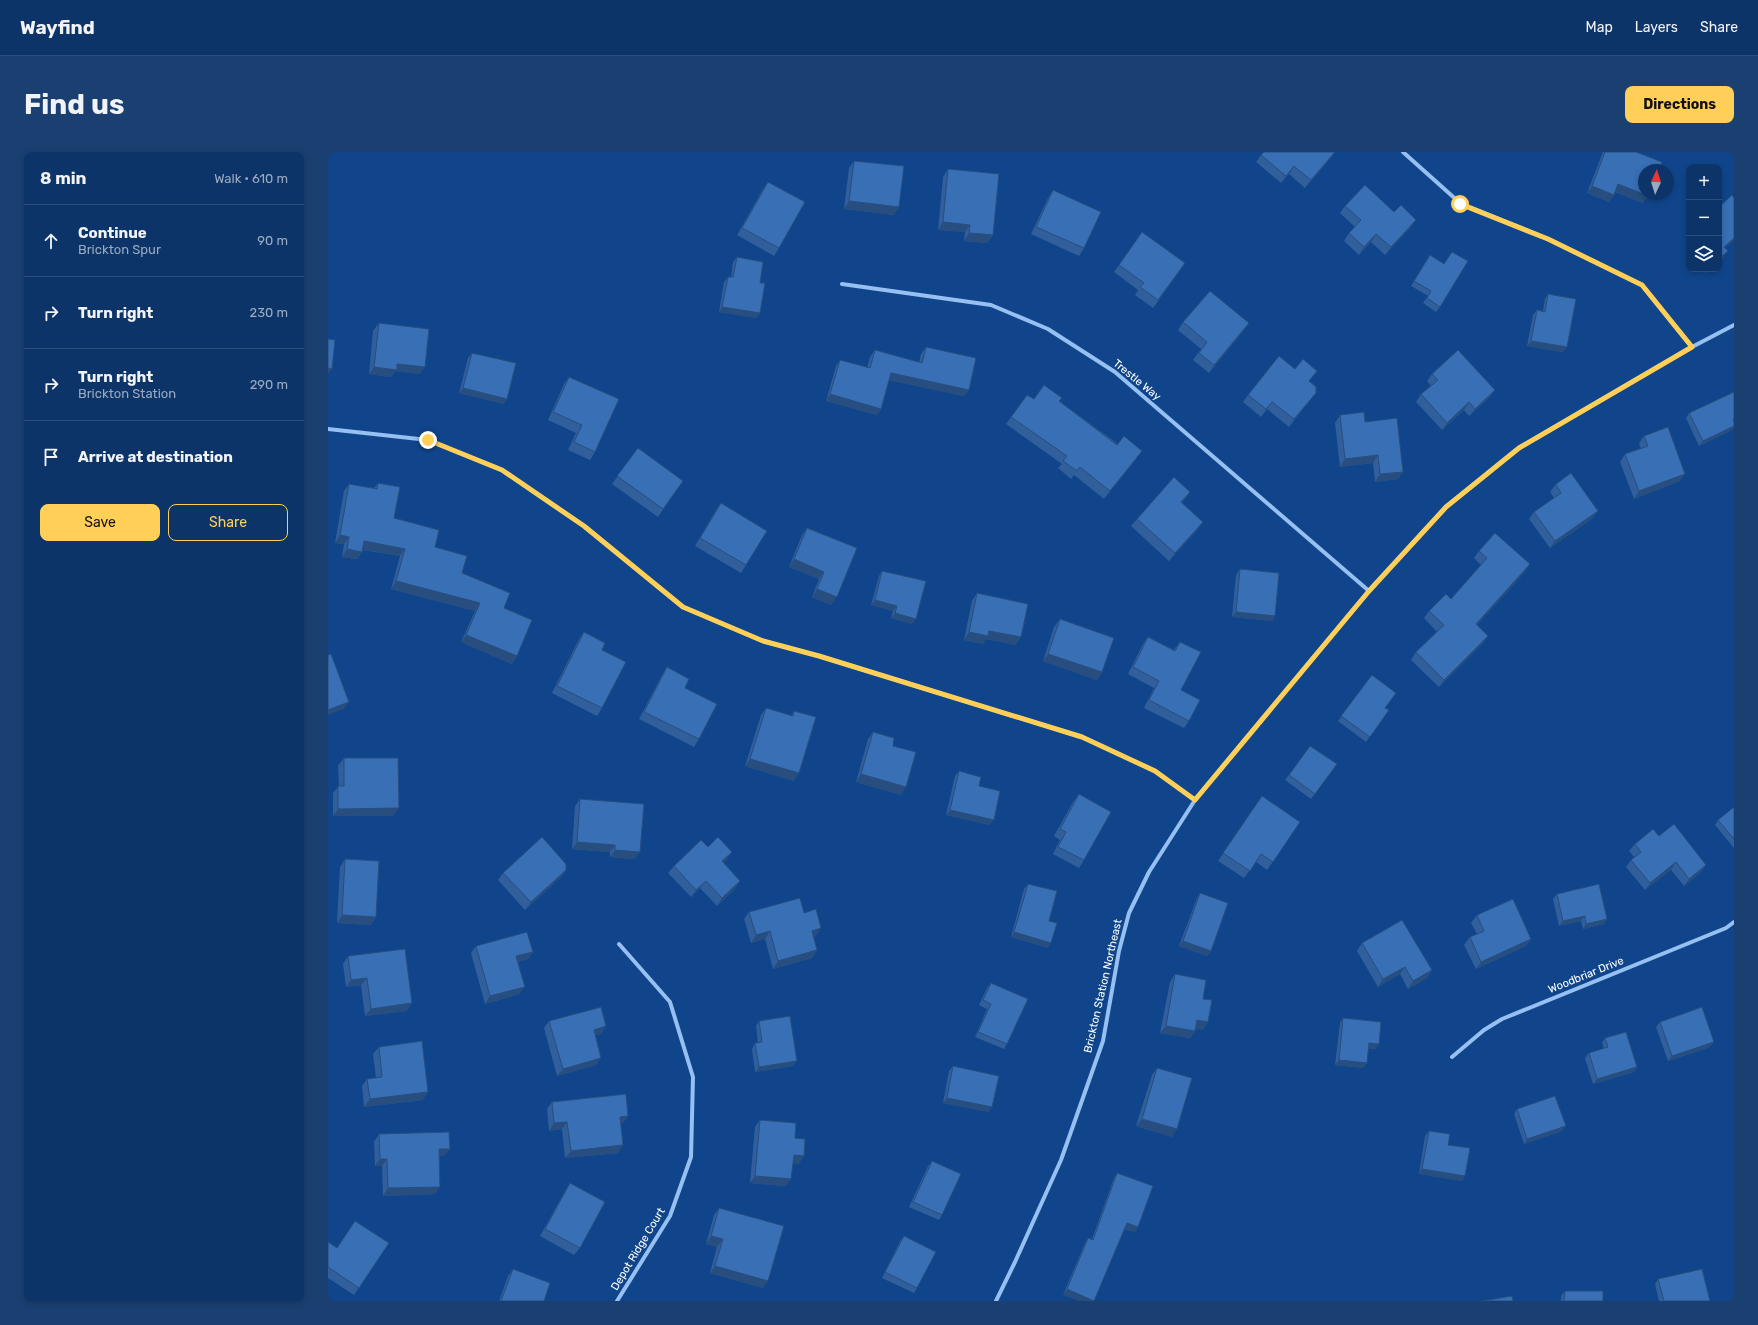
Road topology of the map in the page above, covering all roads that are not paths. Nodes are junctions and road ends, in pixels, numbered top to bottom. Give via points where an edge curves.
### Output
1 (1403, 152) edge
2 (842, 284) dead end
3 (1734, 325) edge
4 (1692, 347) junction
5 (328, 429) edge
6 (1369, 591) junction
7 (1195, 800) junction
8 (1734, 922) edge
9 (619, 944) dead end
10 (1452, 1057) dead end
11 (617, 1301) edge
12 (996, 1301) edge

1 - 4 street via 1460,204 1548,239 1642,285
2 - 6 street, Trestle Way via 991,305 1048,329 1115,372
3 - 4 street, Brickton Station Northeast
4 - 6 street, Brickton Station Northeast via 1519,448 1446,507
5 - 7 street via 428,440 502,470 584,526 683,607 763,641 1082,737 1155,771
6 - 7 street, Brickton Station Northeast
7 - 12 street, Brickton Station Northeast via 1149,872 1129,913 1119,951 1103,1041 1061,1160
8 - 10 street, Woodbriar Drive via 1726,928 1502,1019 1484,1030
9 - 11 street, Depot Ridge Court via 670,1002 693,1077 690,1157 670,1216

